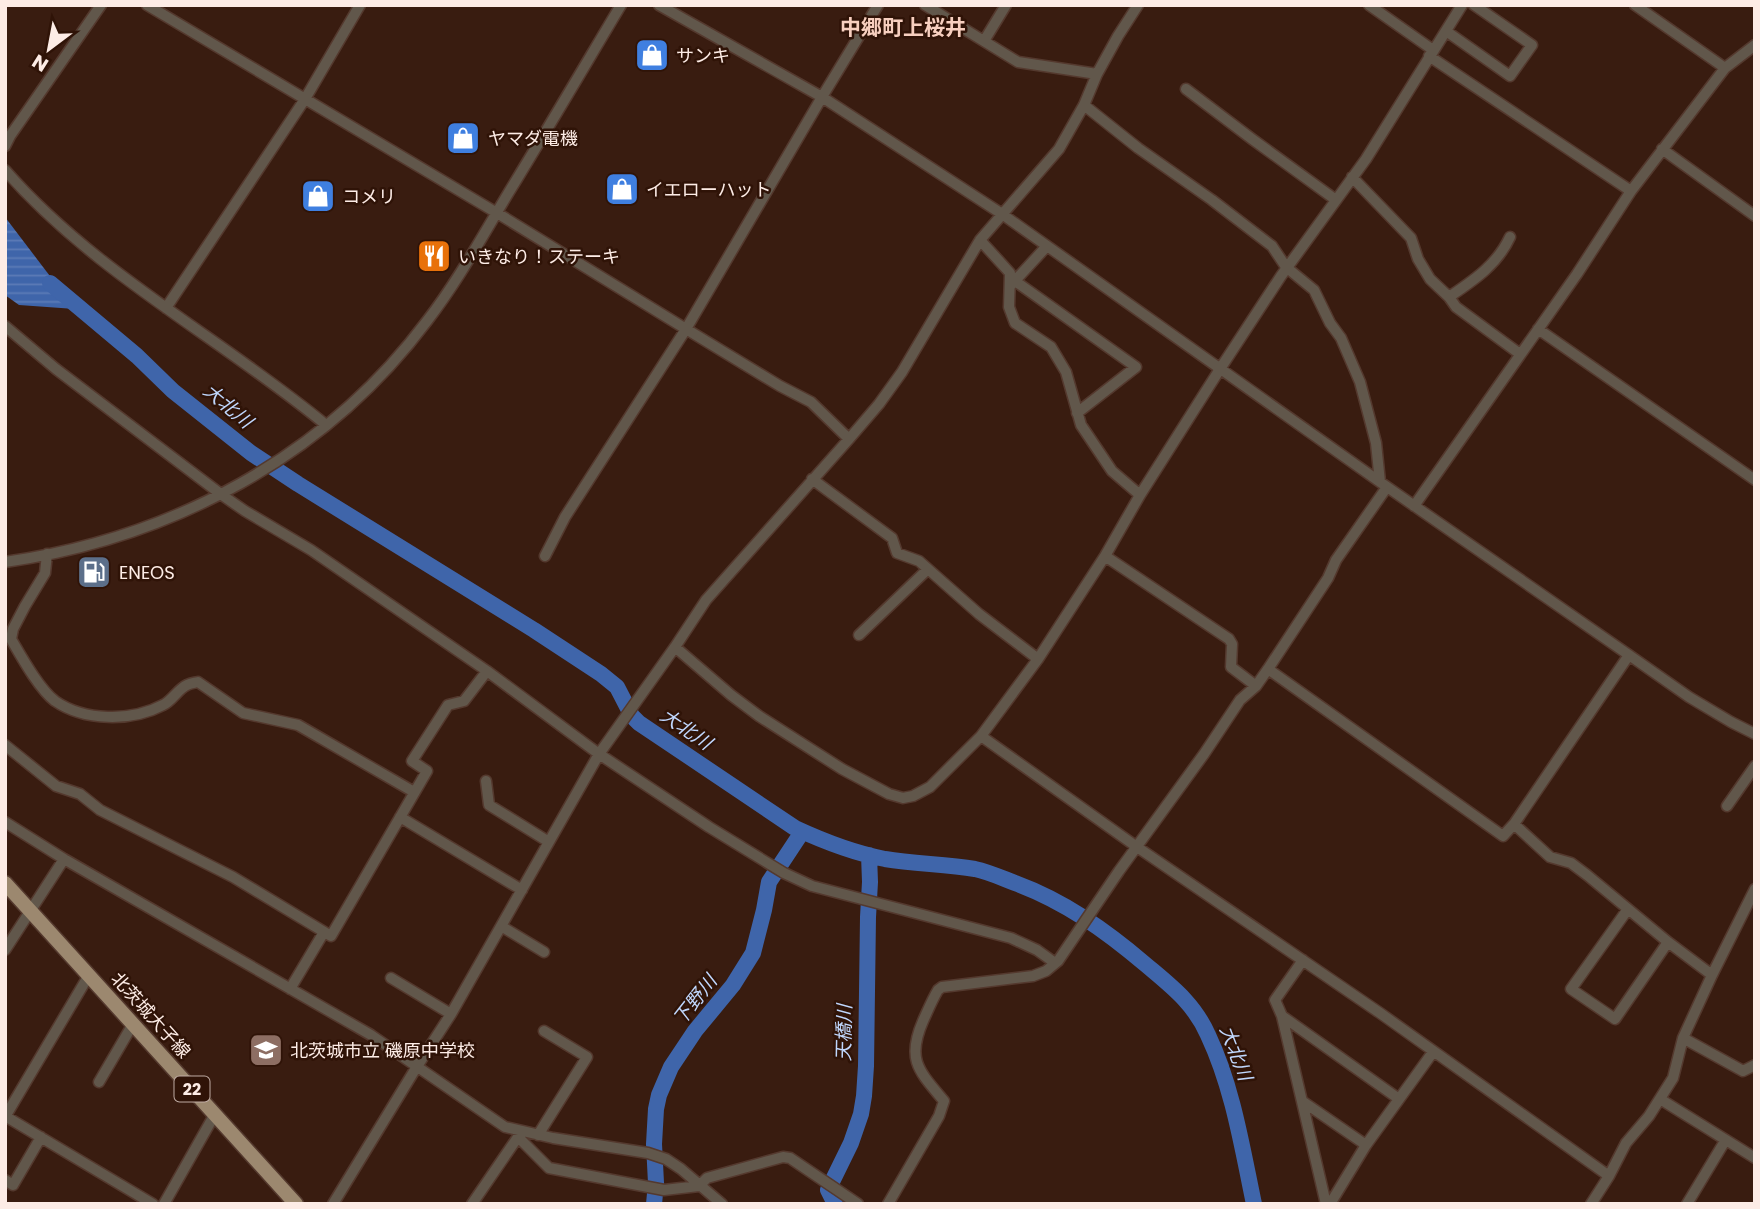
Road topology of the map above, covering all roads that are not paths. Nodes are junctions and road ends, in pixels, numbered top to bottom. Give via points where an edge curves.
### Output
1 (101, 5) edge
2 (148, 5) edge
3 (360, 5) edge
4 (621, 5) edge
5 (659, 5) edge
6 (878, 5) edge
7 (925, 5) edge
8 (1006, 5) edge
9 (1138, 5) edge
10 (1369, 5) edge
11 (1462, 5) edge
12 (1474, 5) edge
13 (1635, 5) edge
14 (1446, 31) junction
15 (984, 41) junction
16 (1755, 46) edge
17 (1431, 53) junction
18 (1725, 68) junction
19 (1097, 74) junction
20 (1186, 89) dead end
21 (822, 97) junction
22 (305, 99) junction
23 (1084, 105) junction
24 (5, 146) edge
25 (1662, 149) junction
26 (5, 170) edge
27 (1352, 177) junction
28 (1631, 191) junction
29 (1336, 200) junction
30 (497, 213) junction
31 (1002, 214) junction
32 (1755, 216) edge
33 (1510, 237) dead end
34 (980, 240) junction
35 (1047, 246) junction
36 (1287, 268) junction
37 (1012, 284) junction
38 (1449, 297) junction
39 (166, 309) junction
40 (5, 326) edge
41 (686, 329) junction
42 (1538, 330) junction
43 (1520, 354) junction
44 (1220, 369) junction
45 (1077, 412) junction
46 (324, 427) junction
47 (849, 439) junction
48 (813, 479) junction
49 (1755, 480) edge
50 (1384, 485) junction
51 (224, 494) junction
52 (1140, 495) junction
53 (1414, 506) junction
54 (47, 554) junction
55 (545, 556) dead end
56 (1105, 556) junction
57 (5, 562) edge
58 (928, 569) junction
59 (859, 635) dead end
60 (8, 638) edge
61 (672, 651) junction
62 (1629, 655) junction
63 (1038, 659) junction
64 (1268, 669) junction
65 (486, 671) junction
66 (1256, 686) junction
67 (1755, 734) edge
68 (981, 736) junction
69 (5, 745) edge
70 (601, 752) junction
71 (1755, 766) edge
72 (486, 781) dead end
73 (414, 792) junction
74 (1727, 806) dead end
75 (400, 817) junction
76 (5, 822) edge
77 (1514, 824) junction
78 (549, 842) junction
79 (1137, 847) junction
80 (64, 859) junction
81 (5, 883) edge
82 (1755, 889) edge
83 (522, 890) junction
84 (1628, 909) junction
85 (31, 912) junction
86 (501, 926) junction
87 (324, 932) junction
88 (1668, 942) junction
89 (5, 950) edge
90 (544, 952) dead end
91 (1303, 960) junction
92 (1057, 962) junction
93 (89, 975) junction
94 (1712, 975) junction
95 (391, 978) dead end
96 (290, 989) junction
97 (451, 1014) junction
98 (1282, 1016) junction
99 (133, 1024) junction
100 (544, 1031) dead end
101 (1683, 1038) junction
102 (1433, 1052) junction
103 (1755, 1065) edge
104 (416, 1068) junction
105 (99, 1082) dead end
106 (1399, 1099) junction
107 (1660, 1099) junction
108 (1302, 1101) junction
109 (215, 1114) junction
110 (5, 1116) edge
111 (519, 1134) junction
112 (538, 1135) junction
113 (41, 1137) junction
114 (1725, 1140) junction
115 (1366, 1145) junction
116 (1755, 1158) edge
117 (1609, 1176) junction
118 (5, 1180) edge
119 (699, 1186) junction
120 (153, 1204) edge
121 (164, 1204) edge
122 (296, 1204) edge
123 (333, 1204) edge
124 (472, 1204) edge
125 (722, 1204) edge
126 (858, 1204) edge
127 (888, 1204) edge
128 (1328, 1204) edge
129 (1591, 1204) edge
130 (1688, 1204) edge

1 - 24 street
2 - 22 street
3 - 22 street
4 - 30 street
5 - 21 street
6 - 21 street
7 - 15 street
8 - 15 street
9 - 19 street
10 - 17 street
11 - 14 street
12 - 14 street via 1532,45 1510,76
13 - 18 street
14 - 17 street
15 - 19 street via 1017,62
16 - 18 street
17 - 27 street
17 - 28 street
18 - 25 street
19 - 23 street
20 - 29 street
21 - 31 street
21 - 41 street
22 - 30 street
22 - 39 street
23 - 31 street via 1059,149
23 - 36 street via 1272,246
25 - 28 street
25 - 32 street
26 - 39 street via 62,227
27 - 29 street
27 - 38 street via 1411,238 1430,279
28 - 42 street
29 - 36 street
30 - 41 street
30 - 46 street via 427,322 385,370
31 - 34 street
31 - 35 street
33 - 38 street via 1485,272
34 - 37 street via 1010,273
34 - 47 street via 902,372
35 - 37 street
35 - 44 street
36 - 44 street
36 - 50 street via 1314,290 1360,382
37 - 45 street via 1009,307 1015,323 1051,347 1066,372
37 - 45 street via 1136,367
38 - 43 street
39 - 46 street via 298,402
40 - 51 street
41 - 47 street via 811,402
41 - 55 street via 565,517
42 - 43 street
42 - 49 street
43 - 53 street
44 - 50 street
44 - 52 street
45 - 52 street via 1112,471
46 - 51 street
47 - 48 street
48 - 58 street via 892,538 897,553
48 - 61 street via 706,600
50 - 53 street
50 - 64 street
51 - 54 street via 123,536
51 - 65 street
52 - 56 street
53 - 62 street
54 - 57 street
54 - 60 street via 45,573
56 - 63 street
56 - 66 street via 1229,639 1233,644 1231,667
58 - 59 street
58 - 63 street
60 - 73 street via 53,699 76,712 138,715 164,705 187,685 198,682 243,713 298,724
61 - 68 street via 759,716 842,769 903,799 930,787
61 - 70 street
62 - 67 street via 1689,697
62 - 77 street
63 - 68 street
64 - 66 street
64 - 77 street via 1503,836
65 - 70 street
65 - 73 street via 464,701 448,705 412,761 427,771
66 - 79 street via 1240,700
68 - 79 street
69 - 87 street via 57,786 233,877
70 - 78 street
70 - 92 street via 709,827 812,886 1011,938
71 - 74 street
72 - 78 street via 489,805
73 - 75 street
75 - 83 street
75 - 87 street via 331,936
76 - 80 street
77 - 84 street via 1550,858 1571,863
78 - 83 street
79 - 91 street
79 - 92 street
80 - 85 street
80 - 96 street
81 - 85 main road, 北茨城大子線 / 22
82 - 94 street
83 - 86 street
84 - 88 street
84 - 88 street via 1572,989 1615,1019
85 - 89 street
85 - 93 main road, 北茨城大子線 / 22
86 - 90 street
86 - 97 street
87 - 96 street
88 - 94 street
91 - 98 street via 1275,1000
91 - 102 street
92 - 127 street via 1032,976 938,990 916,1037 914,1053 925,1078 944,1101
93 - 99 main road, 北茨城大子線 / 22
93 - 110 street
94 - 101 street
95 - 97 street
96 - 104 street via 371,1035
97 - 104 street
98 - 106 street
98 - 108 street
99 - 105 street
99 - 109 main road, 北茨城大子線 / 22
100 - 112 street via 587,1057
101 - 103 street via 1742,1071
101 - 107 street via 1673,1078
102 - 106 street
102 - 117 street
104 - 111 street
104 - 123 street
106 - 115 street
107 - 114 street
107 - 117 street via 1626,1143
108 - 115 street
108 - 128 street
109 - 121 street
109 - 122 main road, 北茨城大子線 / 22
110 - 113 street
111 - 112 street
111 - 119 street via 549,1168 664,1189
111 - 124 street
112 - 119 street via 666,1159
113 - 118 street via 13,1185
113 - 120 street
114 - 116 street
114 - 130 street
115 - 128 street
117 - 129 street
119 - 125 street
119 - 126 street via 707,1178 783,1157

